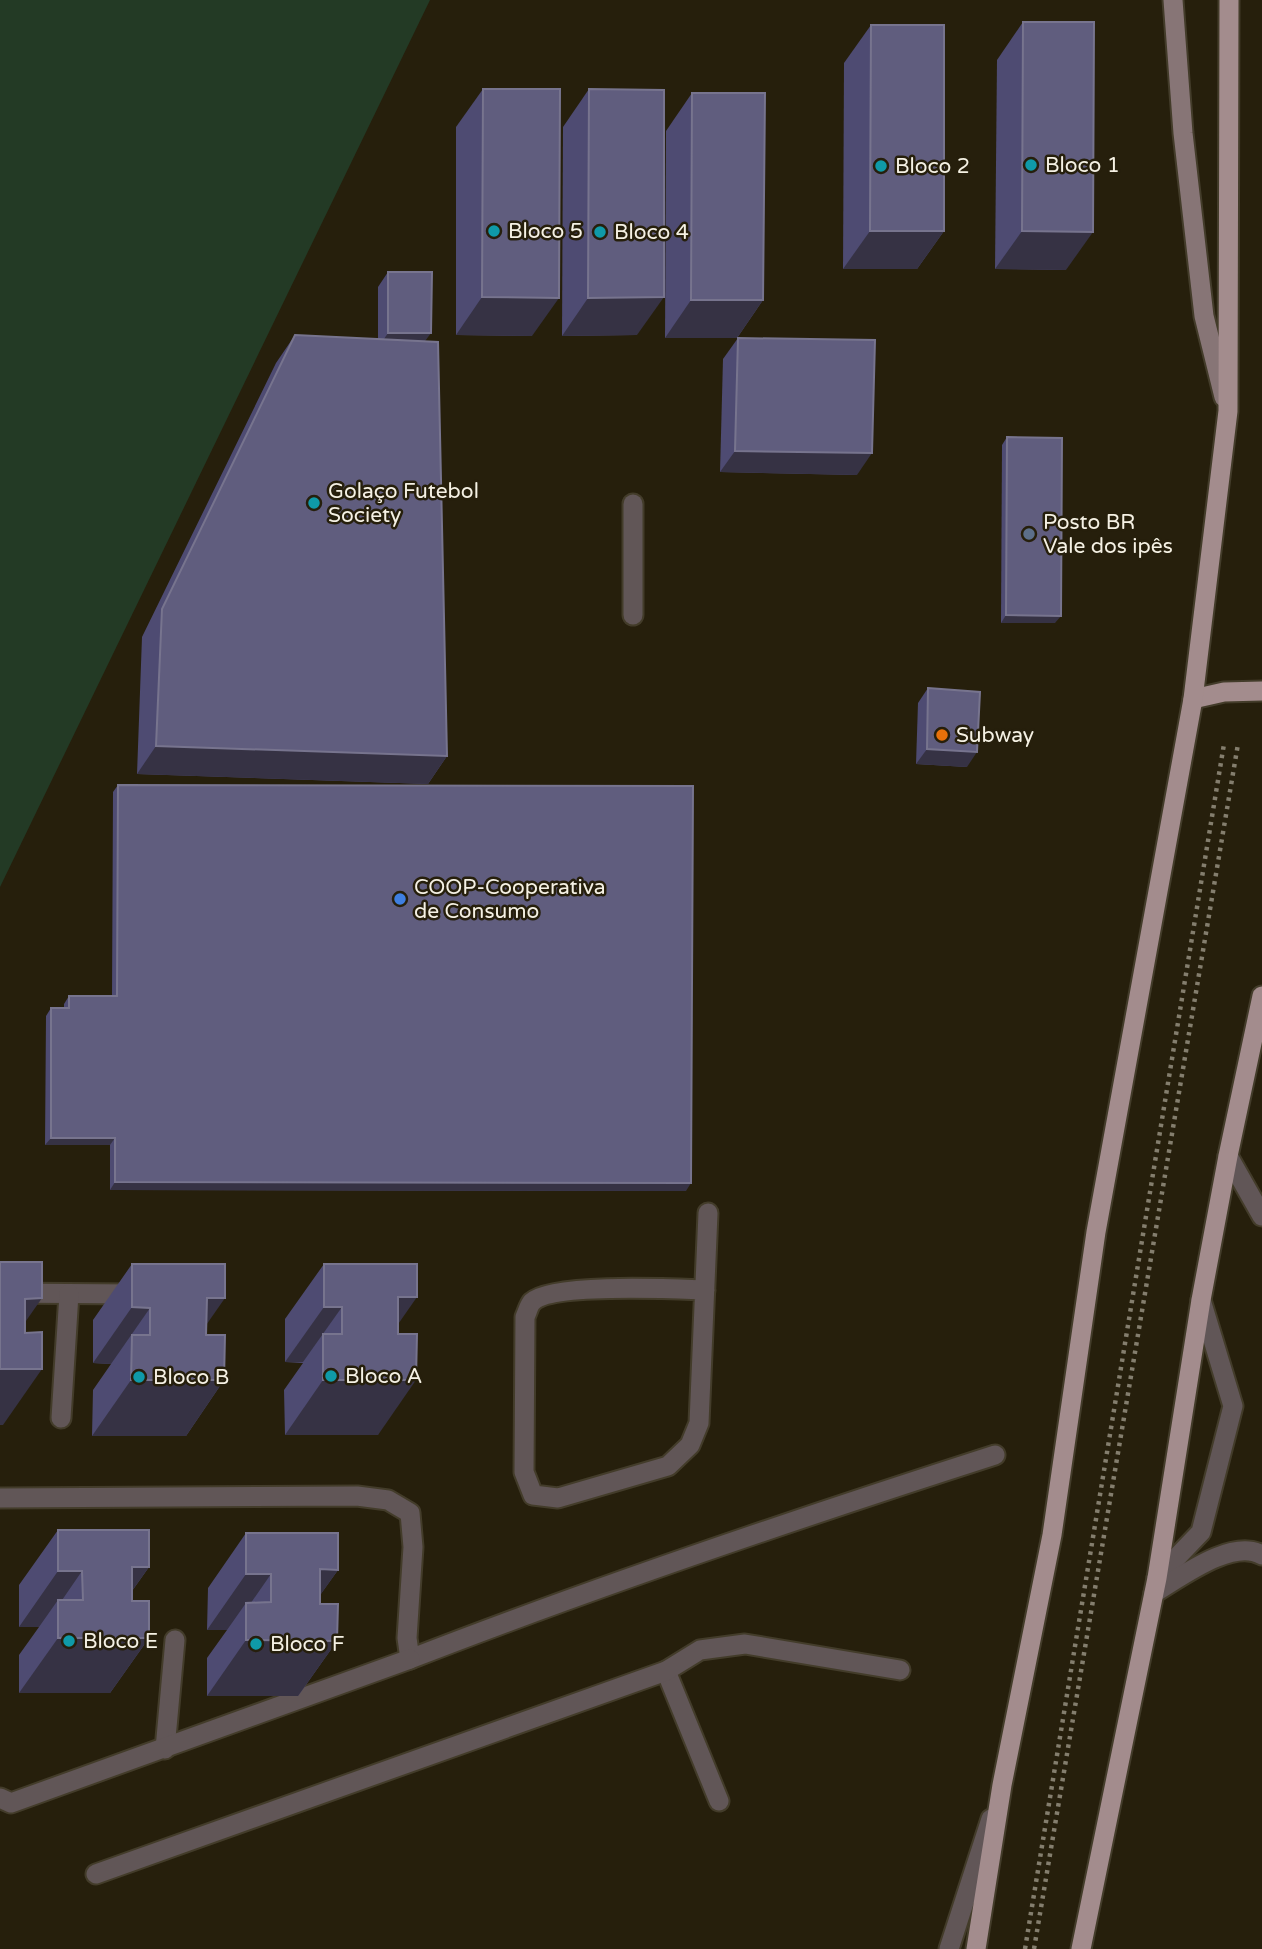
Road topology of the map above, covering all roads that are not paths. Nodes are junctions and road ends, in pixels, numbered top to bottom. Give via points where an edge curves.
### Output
1 (1173, 0) edge
2 (1229, 0) edge
3 (1228, 411) junction
4 (633, 504) dead end
5 (632, 615) dead end
6 (1262, 691) edge
7 (1193, 699) junction
8 (1262, 996) edge
9 (1228, 1156) junction
10 (708, 1213) dead end
11 (1262, 1216) edge
12 (705, 1290) junction
13 (0, 1293) edge
14 (69, 1294) junction
15 (158, 1294) edge
16 (1201, 1300) junction
17 (61, 1418) dead end
18 (995, 1455) dead end
19 (0, 1498) edge
20 (1262, 1555) edge
21 (1156, 1586) junction
22 (174, 1640) dead end
23 (410, 1659) junction
24 (900, 1670) dead end
25 (666, 1671) junction
26 (165, 1749) junction
27 (1002, 1785) junction
28 (0, 1798) edge
29 (719, 1801) dead end
30 (96, 1874) dead end
31 (949, 1949) edge
32 (976, 1949) edge
33 (1081, 1949) edge

1 - 3 main road via 1204,316
2 - 3 main road
3 - 7 main road
4 - 5 street
6 - 7 main road
7 - 27 main road via 1096,1232 1052,1535
8 - 9 main road
9 - 11 street
9 - 16 main road
10 - 12 street
12 - 12 street via 699,1423 690,1445 668,1466 558,1498 533,1495 524,1472 525,1317 532,1302 543,1296 612,1288
13 - 14 street
14 - 15 street
14 - 17 street
16 - 21 main road
16 - 21 street via 1233,1406 1201,1532
18 - 23 street via 590,1591
19 - 23 street via 357,1496 388,1500 410,1513
20 - 21 street via 1254,1550 1227,1552
21 - 33 main road
22 - 26 street
23 - 26 street
24 - 25 street via 745,1644 700,1650
25 - 29 street
25 - 30 street
26 - 28 street via 11,1803
27 - 31 street
27 - 32 main road

